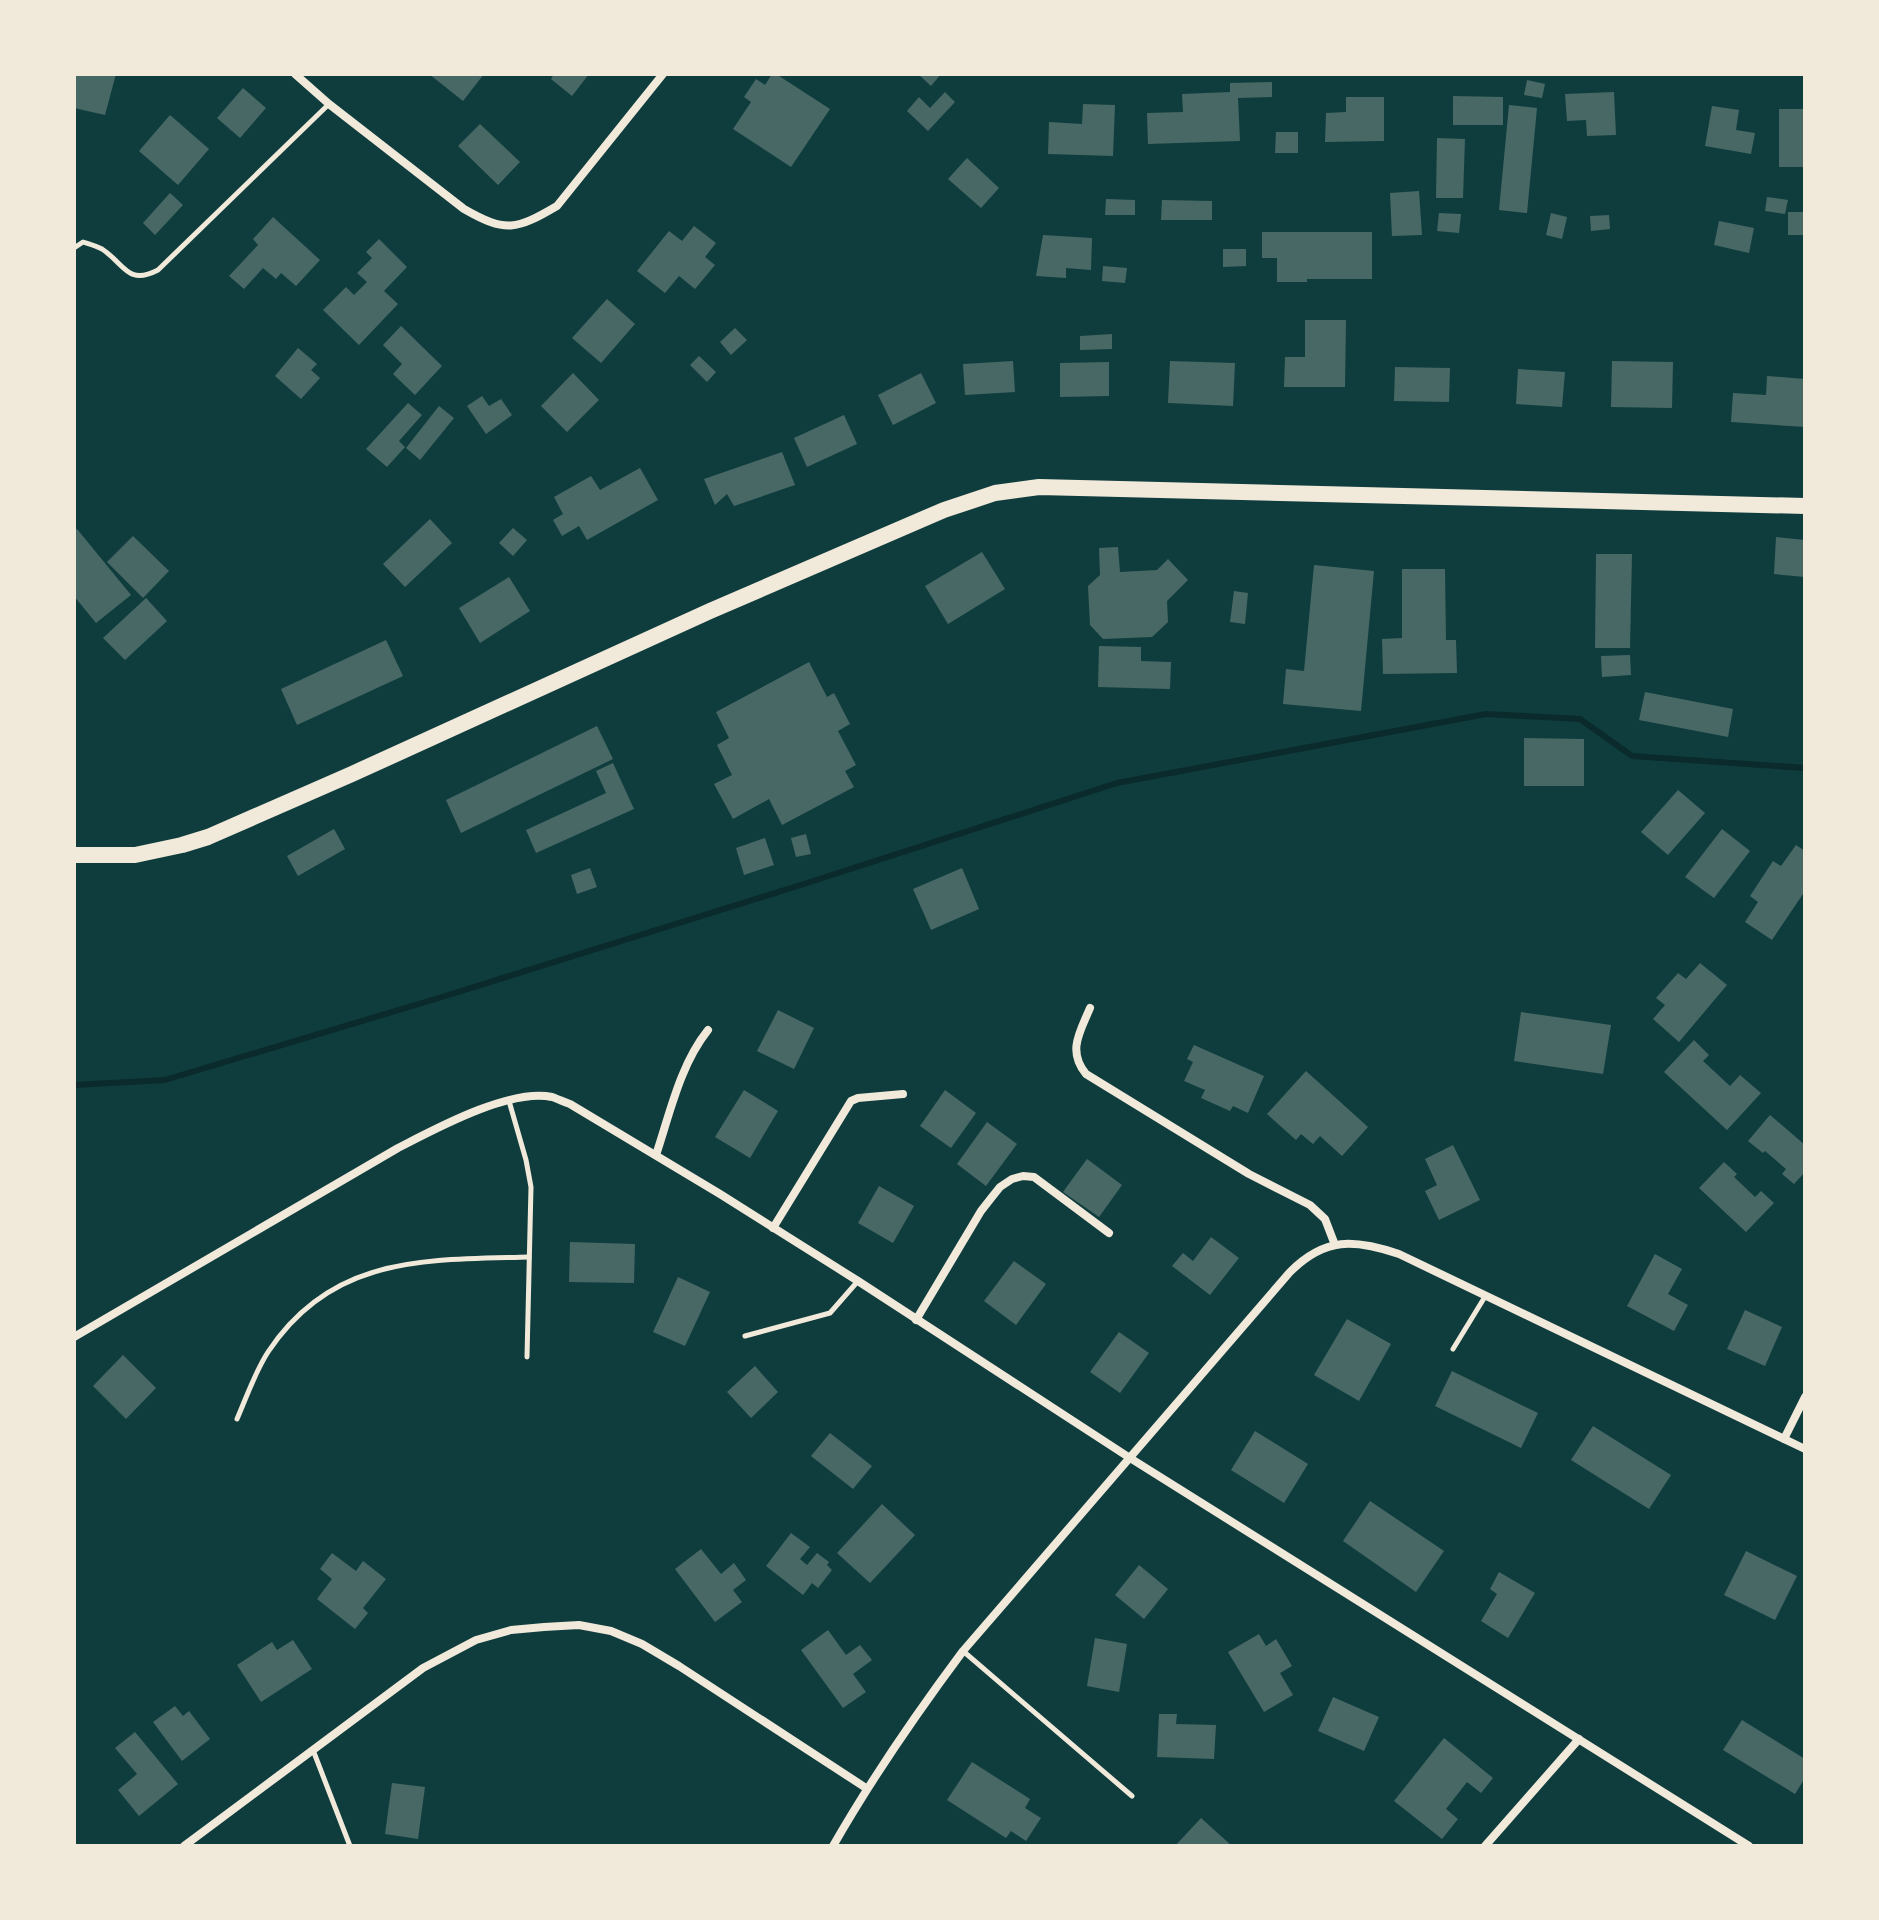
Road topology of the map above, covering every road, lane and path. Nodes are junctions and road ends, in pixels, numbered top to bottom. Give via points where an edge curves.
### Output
1 (295, 74) edge
2 (663, 74) edge
3 (329, 104) junction
4 (74, 248) edge
5 (1805, 506) edge
6 (74, 855) edge
7 (1090, 1008) dead end
8 (708, 1030) dead end
9 (903, 1094) dead end
10 (509, 1101) junction
11 (656, 1155) junction
12 (773, 1228) junction
13 (1109, 1233) dead end
14 (1335, 1245) junction
15 (529, 1257) junction
16 (858, 1281) junction
17 (1486, 1295) junction
18 (916, 1320) junction
19 (745, 1336) dead end
20 (74, 1337) edge
21 (1453, 1349) dead end
22 (527, 1357) dead end
23 (1805, 1397) edge
24 (237, 1419) dead end
25 (1784, 1439) junction
26 (1805, 1449) edge
27 (1130, 1458) junction
28 (963, 1651) junction
29 (1579, 1739) junction
30 (313, 1749) junction
31 (866, 1788) junction
32 (1132, 1796) dead end
33 (184, 1846) edge
34 (350, 1846) edge
35 (833, 1846) edge
36 (1485, 1846) edge
37 (1749, 1846) edge

1 - 3 street
2 - 3 street via 557,206 510,227 464,209
3 - 4 lane via 158,270 145,277 130,274 101,249 83,242
5 - 6 main road via 1039,487 995,493 710,611 208,837 135,855
7 - 14 street via 1075,1046 1086,1074 1249,1174 1310,1205 1325,1219
8 - 11 street via 686,1067
9 - 12 street via 851,1101
10 - 11 street via 534,1096 560,1100
10 - 15 lane via 531,1187
10 - 20 street via 446,1123 398,1148
11 - 12 street
12 - 16 street
13 - 18 street via 1034,1177 1012,1179 981,1211
14 - 17 street via 1380,1247
14 - 27 street via 1319,1249 1290,1272
15 - 22 lane
15 - 24 lane via 406,1264 336,1288 284,1331 258,1369
16 - 18 street
16 - 19 lane via 830,1313
17 - 21 lane
17 - 25 street
18 - 27 street
23 - 25 street
25 - 26 street
27 - 28 street
27 - 29 street
28 - 31 street
28 - 32 lane
29 - 36 street
29 - 37 street
30 - 31 street via 423,1668 476,1640 511,1630 579,1625 642,1644
30 - 33 street
30 - 34 lane
31 - 35 street

